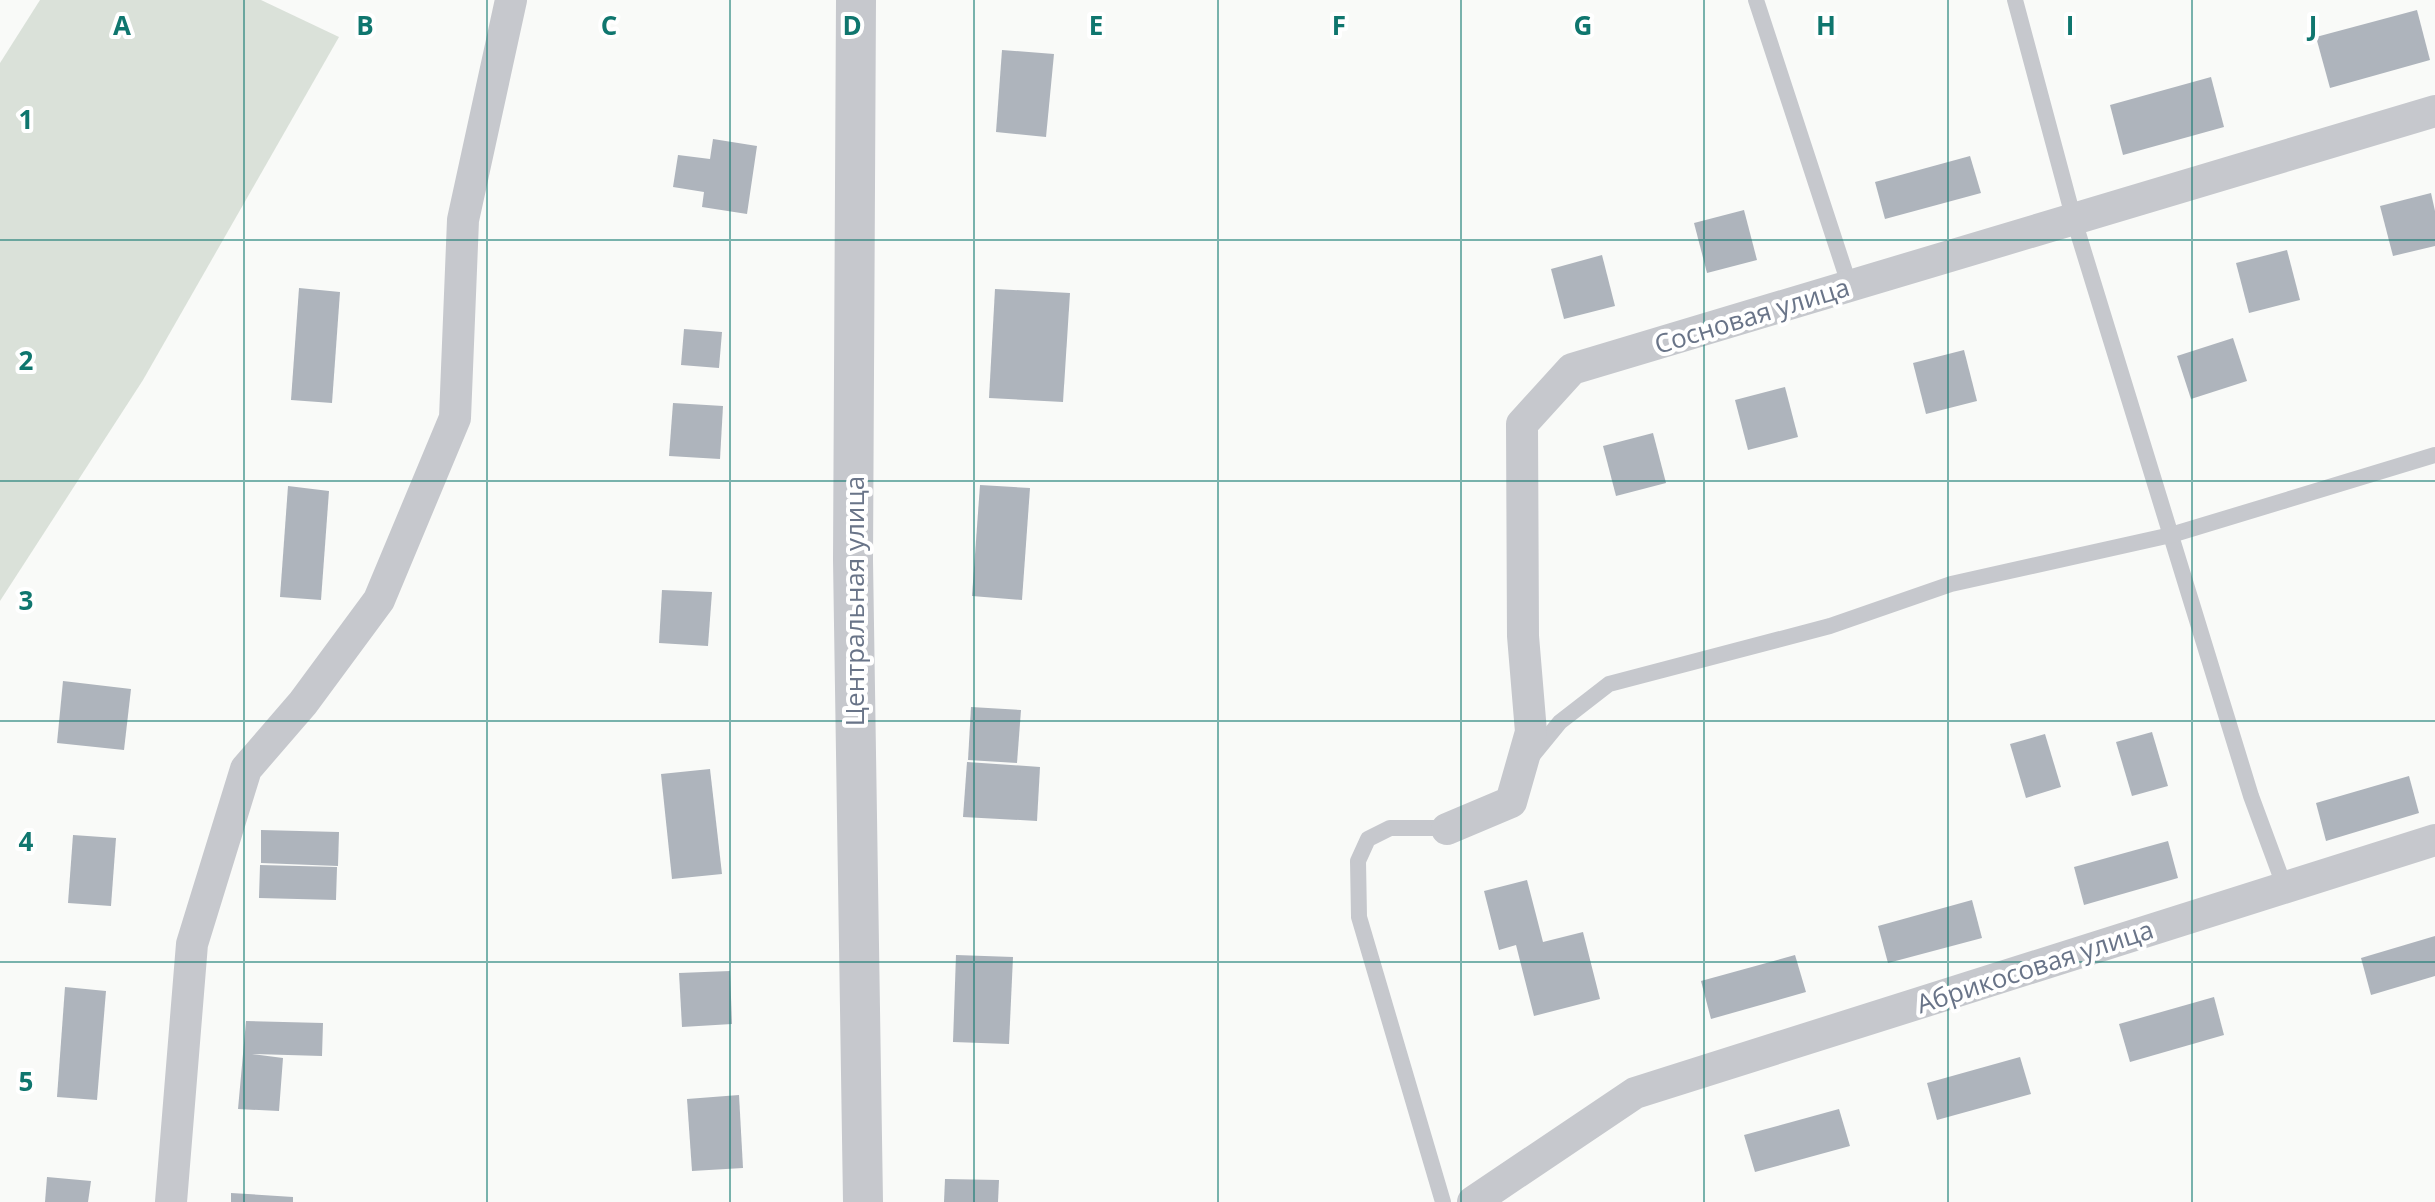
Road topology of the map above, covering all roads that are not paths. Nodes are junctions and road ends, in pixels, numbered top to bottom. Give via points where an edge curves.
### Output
1 (511, 0) edge
2 (856, 0) edge
3 (1756, 0) edge
4 (2015, 0) edge
5 (2435, 111) edge
6 (2074, 220) junction
7 (1850, 287) junction
8 (2435, 455) edge
9 (2171, 535) junction
10 (1511, 802) junction
11 (1447, 829) joint
12 (2435, 840) edge
13 (2285, 888) junction
14 (171, 1202) edge
15 (863, 1202) edge
16 (1443, 1202) edge
17 (1473, 1202) edge

1 - 14 street via 463,220 455,418 379,600 246,769 192,944
2 - 15 street, Центральная улица via 853,560
3 - 7 lane
4 - 6 lane
5 - 6 street, Сосновая улица
6 - 7 street, Сосновая улица
6 - 9 lane
7 - 10 street, Сосновая улица via 1572,369 1522,424 1523,636 1531,732
8 - 9 lane
9 - 10 lane via 1951,584 1830,626 1609,684 1560,722 1532,756 1524,785
9 - 13 lane via 2251,796
10 - 11 street
11 - 16 lane via 1390,828 1368,839 1358,861 1359,917
12 - 13 street, Абрикосовая улица
13 - 17 street, Абрикосовая улица via 1635,1093

